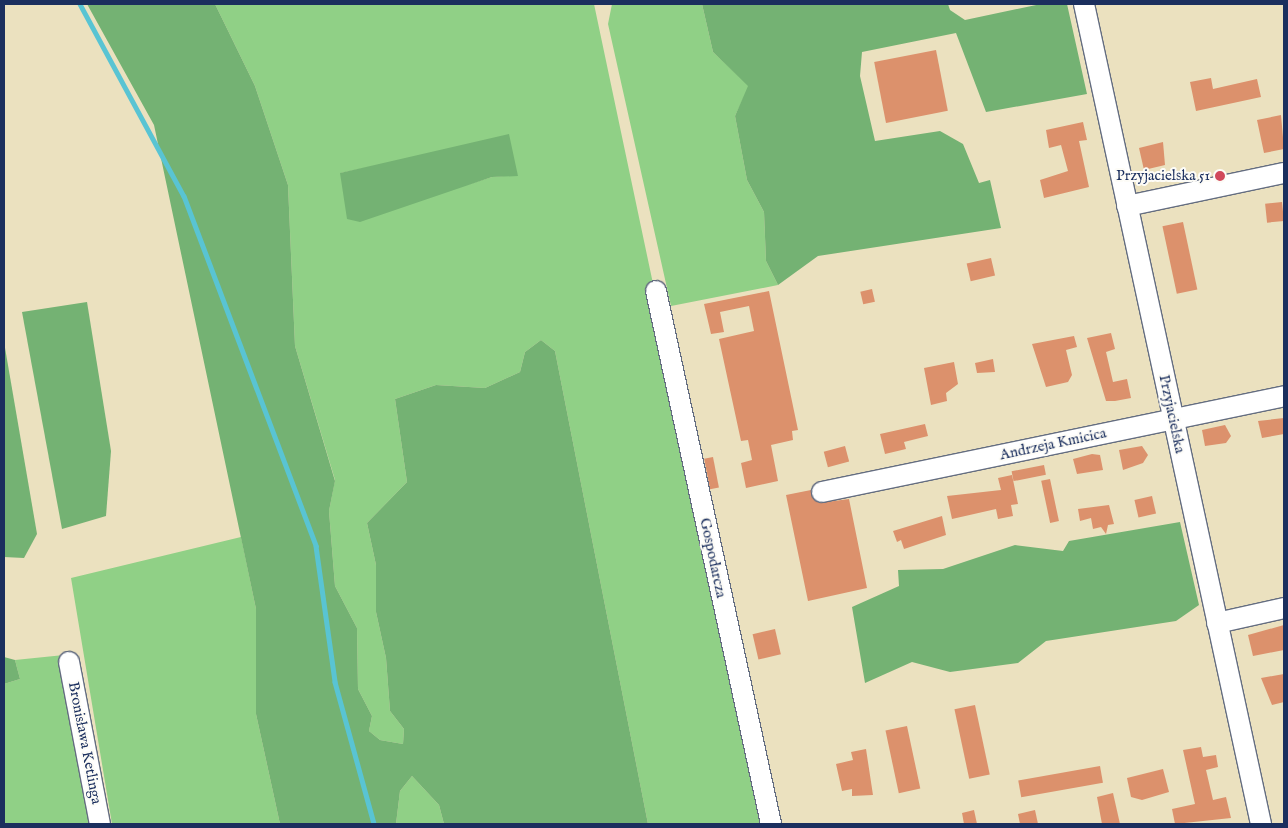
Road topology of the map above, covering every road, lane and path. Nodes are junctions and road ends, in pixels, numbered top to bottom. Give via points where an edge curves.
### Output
1 (1084, 4) edge
2 (1284, 173) edge
3 (1127, 206) junction
4 (656, 291) dead end
5 (1284, 396) edge
6 (1173, 418) junction
7 (822, 492) dead end
8 (1284, 608) edge
9 (1217, 622) junction
10 (69, 662) dead end
11 (100, 824) edge
12 (771, 824) edge
13 (1261, 824) edge

1 - 3 street, Przyjacielska
2 - 3 street
3 - 6 street, Przyjacielska
4 - 12 street, Gospodarcza
5 - 6 street, Andrzeja Kmicica
6 - 7 street, Andrzeja Kmicica
6 - 9 street, Przyjacielska
8 - 9 street
9 - 13 street, Przyjacielska
10 - 11 street, Bronisława Ketlinga

